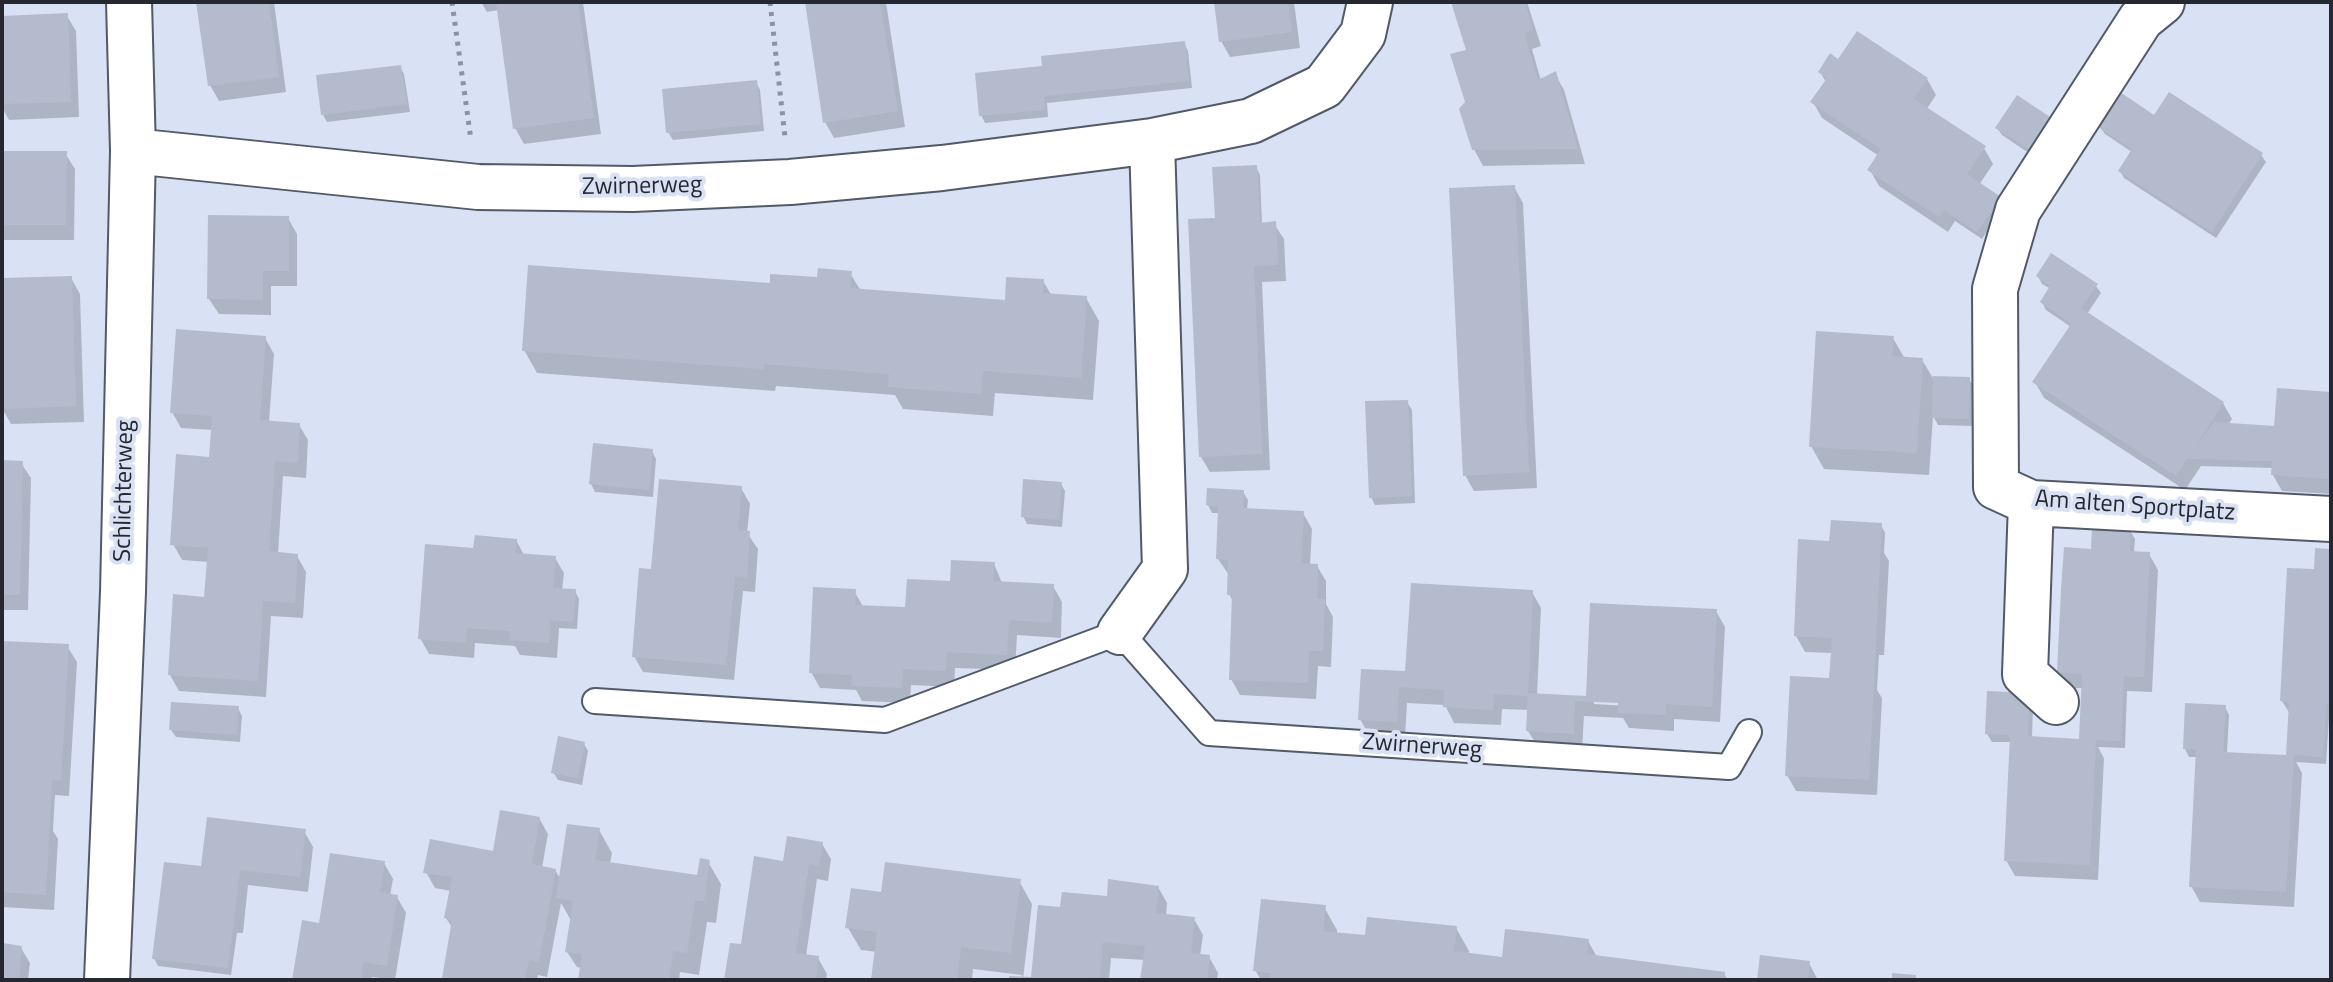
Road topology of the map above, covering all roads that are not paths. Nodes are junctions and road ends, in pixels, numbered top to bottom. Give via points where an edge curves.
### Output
1 (129, 2) edge
2 (1370, 2) edge
3 (2162, 2) edge
4 (1152, 141) junction
5 (133, 151) junction
6 (2031, 503) junction
7 (2331, 519) edge
8 (1120, 632) junction
9 (595, 701) dead end
10 (2056, 702) dead end
11 (1749, 732) dead end
12 (107, 980) edge

1 - 5 street, Schlichterweg
2 - 4 street, Zwirnerweg via 1363,34 1324,86 1251,121
3 - 6 street, Am alten Sportplatz via 2141,19 2018,210 1995,289 1996,487
4 - 5 street, Zwirnerweg via 942,168 633,189 478,187
4 - 8 street via 1165,569
5 - 12 street, Schlichterweg
6 - 7 street, Am alten Sportplatz
6 - 10 street via 2025,674
8 - 9 lane via 885,720
8 - 11 lane, Zwirnerweg via 1209,733 1729,767

